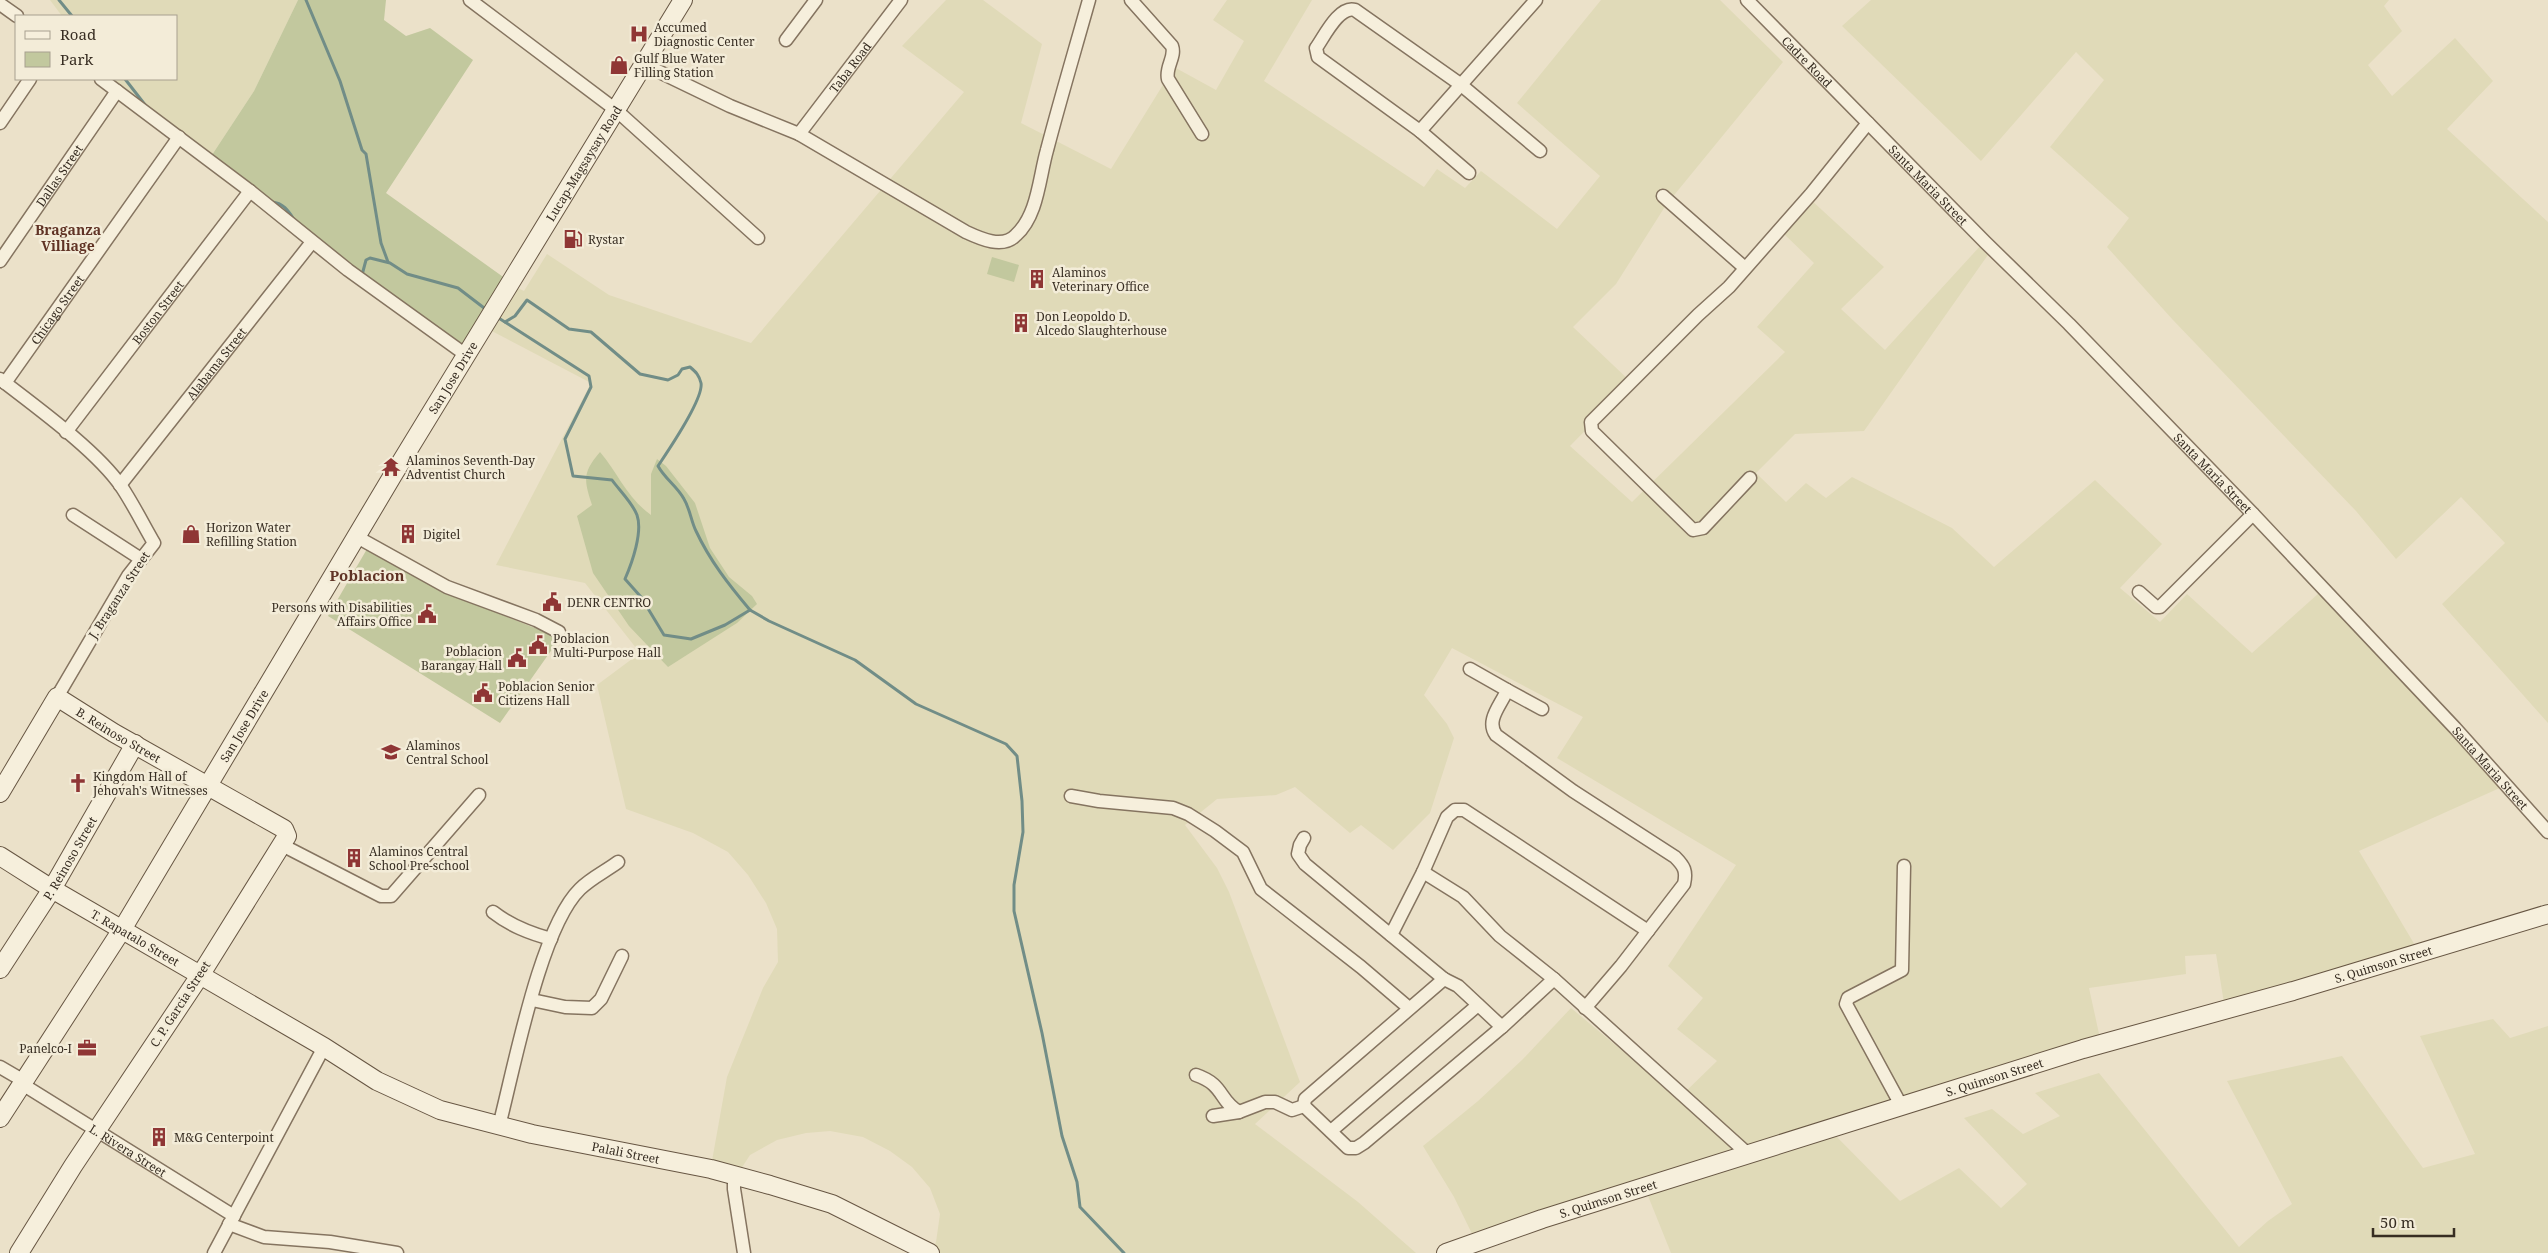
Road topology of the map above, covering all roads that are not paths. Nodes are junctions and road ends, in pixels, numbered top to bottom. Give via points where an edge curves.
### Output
1 (470, 0) edge
2 (683, 0) edge
3 (816, 0) edge
4 (901, 0) edge
5 (1089, 0) edge
6 (1131, 0) edge
7 (1536, 0) edge
8 (1748, 0) edge
9 (0, 4) edge
10 (16, 15) edge
11 (786, 40) dead end
12 (643, 64) junction
13 (29, 80) edge
14 (102, 80) edge
15 (1460, 84) junction
16 (117, 91) junction
17 (616, 110) junction
18 (0, 123) edge
19 (1868, 123) junction
20 (1420, 131) junction
21 (799, 134) junction
22 (1202, 134) dead end
23 (179, 137) junction
24 (1540, 151) dead end
25 (1470, 173) dead end
26 (250, 191) junction
27 (1663, 196) dead end
28 (758, 238) dead end
29 (312, 242) junction
30 (0, 261) edge
31 (1745, 268) junction
32 (483, 328) joint
33 (466, 355) junction
34 (2, 381) edge
35 (66, 432) junction
36 (1750, 478) dead end
37 (120, 485) junction
38 (2252, 514) junction
39 (73, 515) dead end
40 (357, 537) junction
41 (140, 559) junction
42 (2139, 592) dead end
43 (559, 632) dead end
44 (1470, 669) dead end
45 (1507, 690) junction
46 (57, 697) junction
47 (1542, 709) dead end
48 (135, 744) junction
49 (207, 786) junction
50 (0, 793) edge
51 (480, 795) dead end
52 (1071, 796) dead end
53 (2548, 832) edge
54 (1304, 838) dead end
55 (282, 845) junction
56 (0, 856) edge
57 (618, 862) dead end
58 (1904, 866) dead end
59 (1423, 872) junction
60 (52, 888) junction
61 (493, 912) dead end
62 (2548, 914) edge
63 (123, 928) junction
64 (1648, 931) junction
65 (1390, 935) junction
66 (551, 939) junction
67 (622, 956) dead end
68 (0, 969) edge
69 (200, 974) junction
70 (1444, 979) junction
71 (1554, 979) junction
72 (532, 1000) junction
73 (1478, 1005) junction
74 (1409, 1008) junction
75 (1586, 1008) junction
76 (1502, 1027) junction
77 (324, 1047) junction
78 (0, 1066) edge
79 (1196, 1075) dead end
80 (23, 1083) junction
81 (1304, 1106) junction
82 (1902, 1107) junction
83 (1239, 1112) junction
84 (1213, 1116) dead end
85 (0, 1118) edge
86 (499, 1126) junction
87 (96, 1131) junction
88 (1331, 1131) junction
89 (1748, 1154) junction
90 (734, 1174) junction
91 (232, 1220) junction
92 (19, 1253) edge
93 (214, 1253) edge
94 (397, 1253) edge
95 (744, 1253) edge
96 (930, 1253) edge
97 (1446, 1253) edge

1 - 17 street
2 - 12 street, Lucap-Magsaysay Road
3 - 11 street
4 - 21 street, Taba Road
5 - 21 street via 1034,202 1026,223 1005,242 992,242 966,232
6 - 22 street via 1172,46 1174,51 1166,70 1168,79
7 - 15 street
8 - 19 street, Cadre Road
9 - 10 street
12 - 17 street, Lucap-Magsaysay Road
12 - 21 street via 730,106
13 - 18 street
14 - 16 street
15 - 20 street
15 - 20 street via 1355,10 1350,8 1342,12 1316,48 1316,54
15 - 24 street
16 - 23 street
16 - 30 street, Dallas Street
17 - 28 street
17 - 32 street, Lucap-Magsaysay Road
19 - 31 street
19 - 38 street, Santa Maria Street
20 - 25 street
23 - 26 street
23 - 34 street, Chicago Street
26 - 29 street
26 - 35 street, Boston Street
27 - 31 street
29 - 33 street
29 - 37 street, Alabama Street
31 - 36 street via 1594,417 1591,427 1693,530 1703,528
32 - 33 street, San Jose Drive
33 - 40 street, San Jose Drive
34 - 35 street, J. Braganza Street
35 - 37 street, J. Braganza Street via 82,444
37 - 41 street, J. Braganza Street via 154,543
38 - 42 street via 2160,607
38 - 53 street, Santa Maria Street via 2455,728
39 - 41 street
40 - 43 street via 447,587 536,620
40 - 49 street, San Jose Drive
41 - 46 street, J. Braganza Street
44 - 45 street
45 - 47 street
45 - 64 street via 1492,720 1491,727 1496,734 1684,866 1684,884
46 - 48 street, B. Reinoso Street
46 - 50 street, J. Braganza Street
48 - 49 street, B. Reinoso Street
48 - 60 street, P. Reinoso Street
49 - 55 street via 284,829 287,836
49 - 63 street, San Jose Drive
51 - 55 street via 391,896 380,896
52 - 74 street via 1173,808 1196,818 1243,852 1261,888
54 - 65 street via 1298,854 1305,864
55 - 69 street, C. P. Garcia Street
56 - 60 street, T. Rapatalo Street
57 - 66 street via 581,888
58 - 82 street via 1902,970 1855,993 1846,1004
59 - 64 street via 1447,817 1455,810 1464,810
59 - 65 street
59 - 71 street via 1463,897 1500,936
60 - 63 street, T. Rapatalo Street
60 - 68 street, P. Reinoso Street
61 - 66 street via 524,932
62 - 82 street, S. Quimson Street via 2293,991 2084,1049
63 - 69 street, T. Rapatalo Street
63 - 80 street, San Jose Drive
64 - 75 street
65 - 70 street
66 - 72 street
67 - 72 street via 592,1008 564,1007
69 - 77 street, T. Rapatalo Street
69 - 87 street, C. P. Garcia Street
70 - 73 street via 1458,986
70 - 74 street
71 - 75 street
71 - 76 street
72 - 86 street
73 - 76 street
73 - 88 street
74 - 81 street via 1308,1096
75 - 89 street
76 - 88 street via 1356,1148 1348,1148
77 - 86 street, Palali Street via 377,1081 431,1106
77 - 91 street
78 - 80 street, L. Rivera Street
79 - 83 street via 1215,1084 1230,1106
80 - 85 street, San Jose Drive
80 - 87 street, L. Rivera Street
81 - 83 street via 1292,1110 1275,1102 1265,1102
81 - 88 street
82 - 89 street, S. Quimson Street
83 - 84 street
86 - 90 street, Palali Street
87 - 91 street, L. Rivera Street
87 - 92 street, C. P. Garcia Street
89 - 97 street, S. Quimson Street via 1542,1218
90 - 95 street
90 - 96 street, Palali Street via 832,1204
91 - 93 street
91 - 94 street, L. Rivera Street via 264,1236

